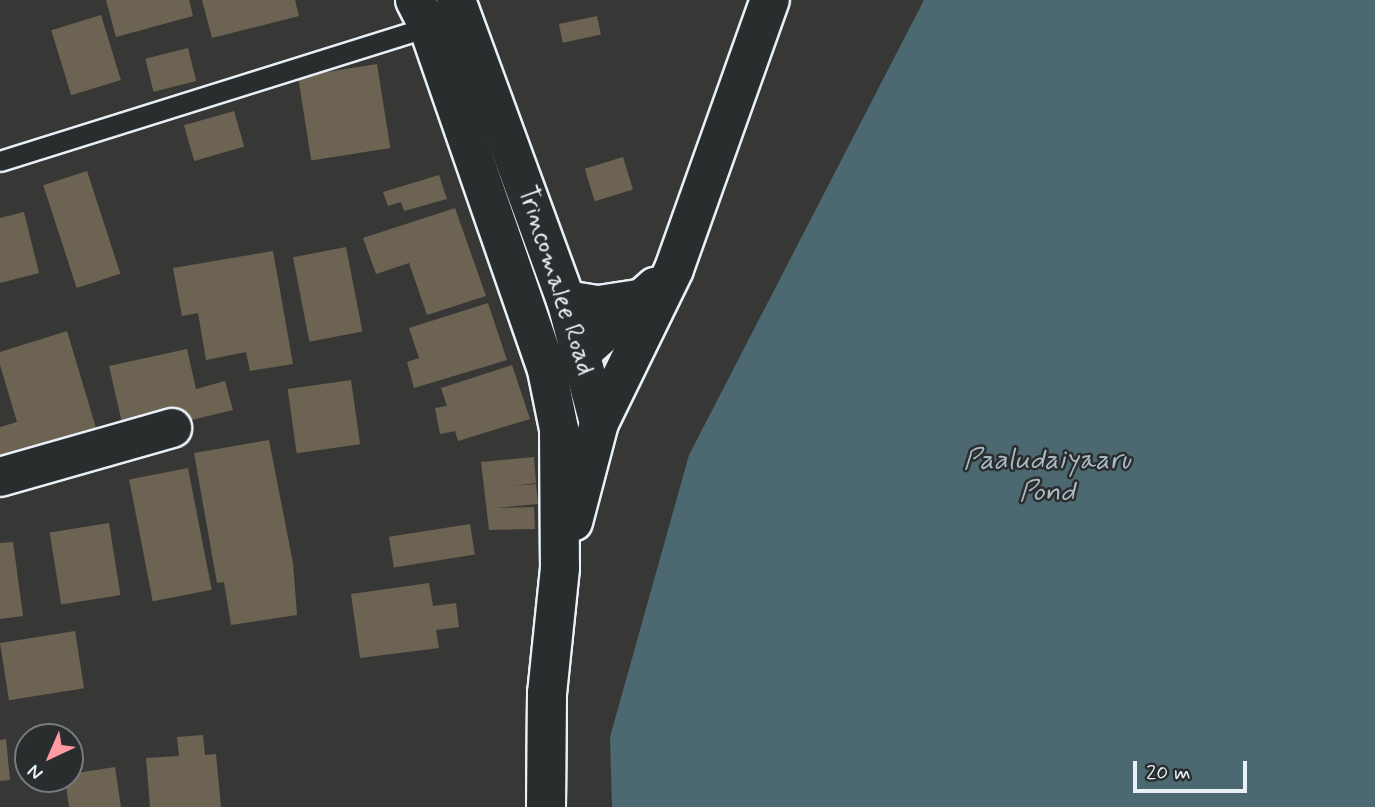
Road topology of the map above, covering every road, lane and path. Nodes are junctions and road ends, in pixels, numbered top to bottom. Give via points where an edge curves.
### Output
1 (770, 0) edge
2 (441, 10) edge
3 (0, 161) edge
4 (674, 269) junction
5 (644, 298) junction
6 (566, 300) junction
7 (564, 362) junction
8 (599, 423) junction
9 (172, 428) dead end
10 (0, 477) edge
11 (560, 568) junction
12 (546, 807) edge

1 - 4 main road
2 - 3 lane
2 - 6 main road, Trincomalee Road
2 - 7 main road, Trincomalee Road
4 - 5 main road
4 - 8 main road
5 - 6 main road via 599,304
5 - 7 main road
6 - 7 main road, Trincomalee Road
7 - 8 main road, Trincomalee Road
7 - 11 main road, Trincomalee Road via 559,429
8 - 11 main road, Trincomalee Road
9 - 10 main road
11 - 12 main road, Trincomalee Road via 547,693

